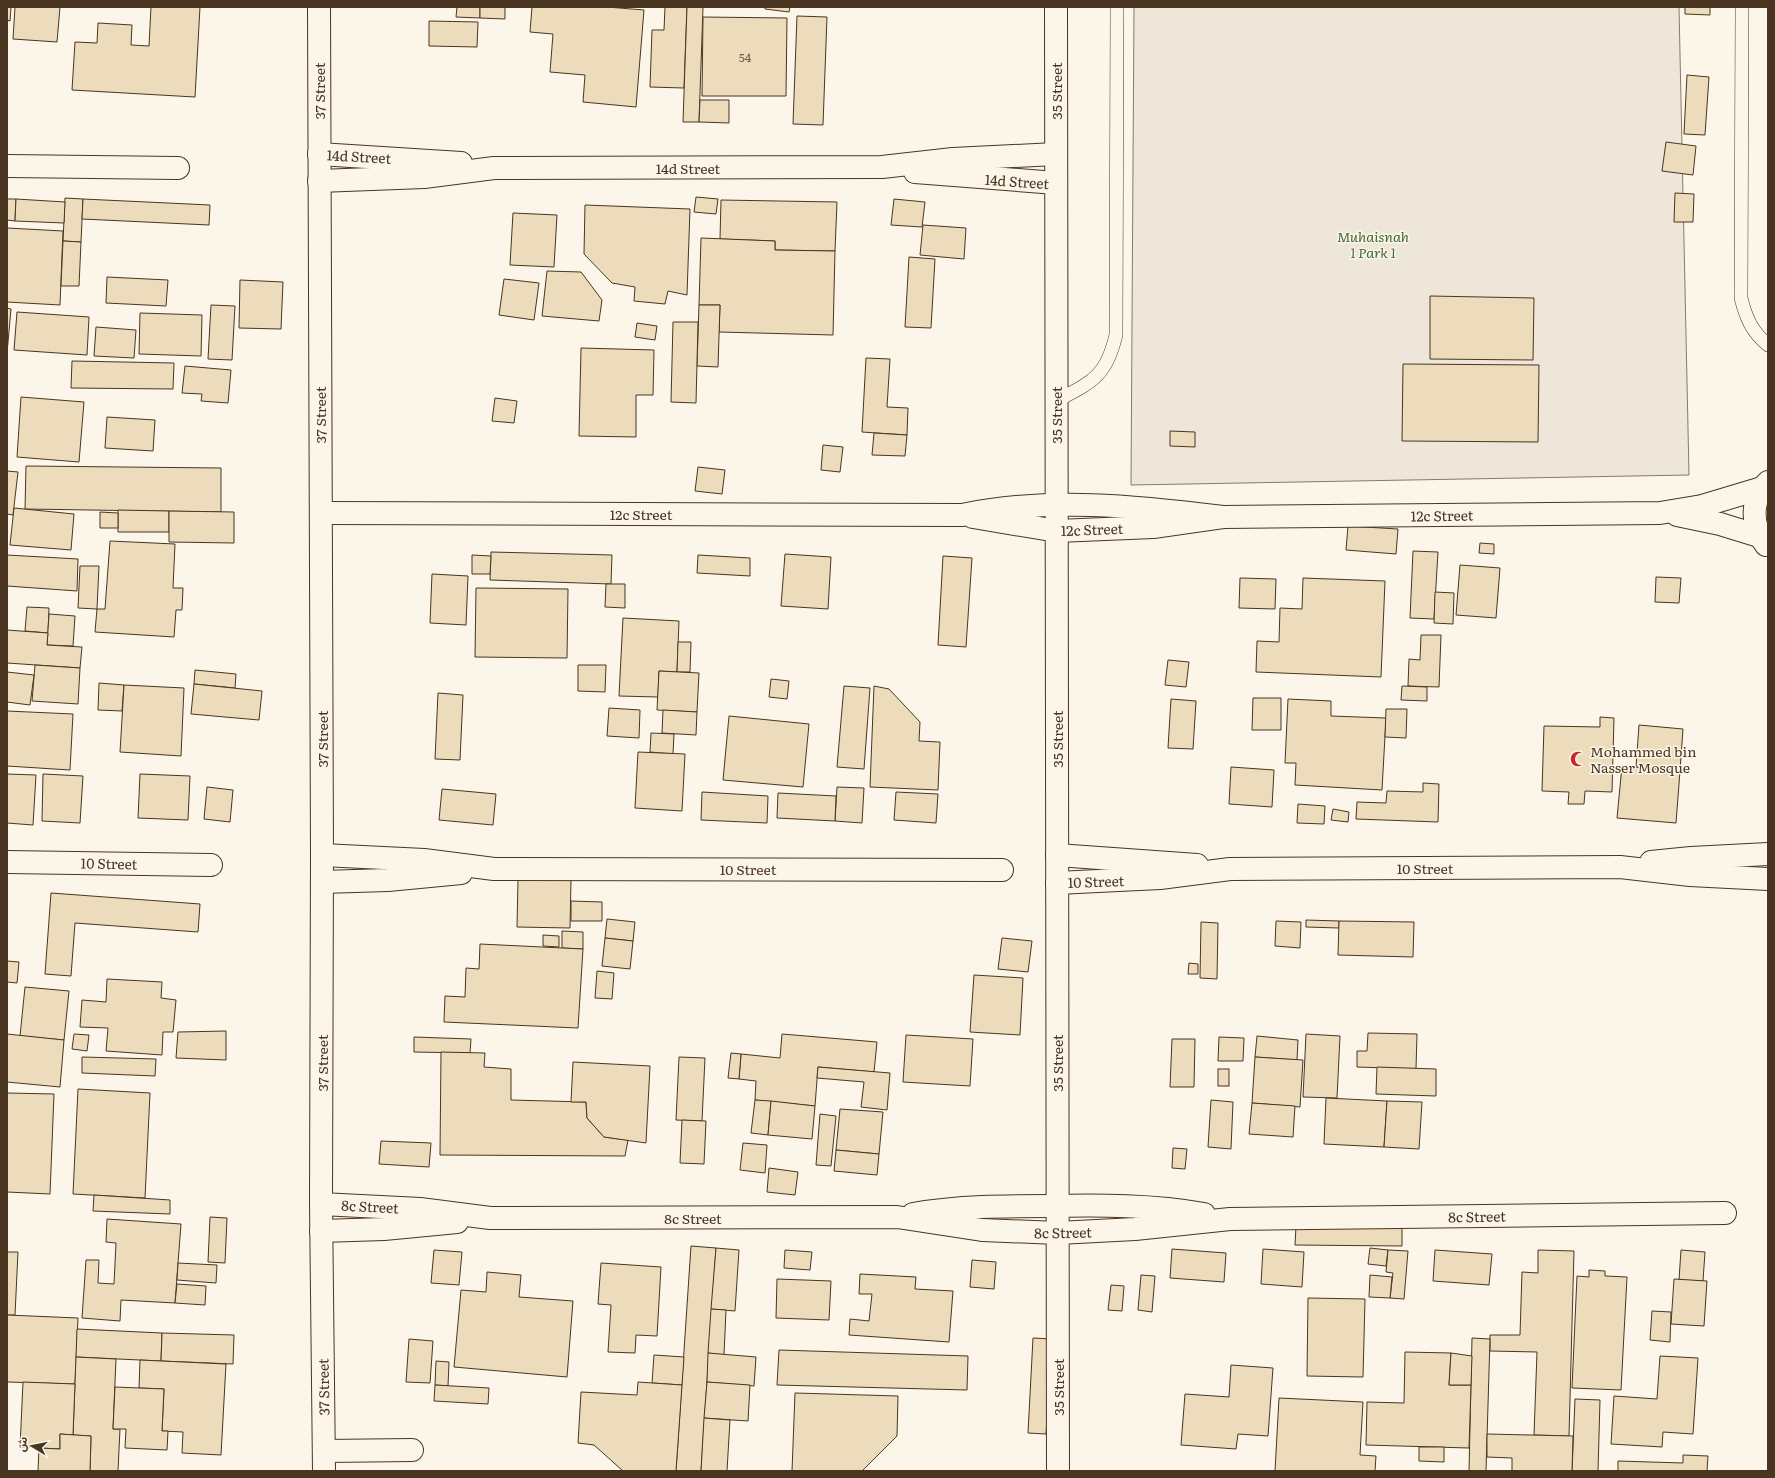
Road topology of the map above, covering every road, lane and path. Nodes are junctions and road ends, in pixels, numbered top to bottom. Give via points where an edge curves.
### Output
1 (319, 7) edge
2 (1056, 7) edge
3 (1117, 7) edge
4 (1742, 7) edge
5 (319, 154) junction
6 (1056, 154) junction
7 (7, 166) edge
8 (882, 167) junction
9 (178, 168) dead end
10 (494, 168) junction
11 (319, 181) junction
12 (1056, 183) junction
13 (1768, 345) edge
14 (1056, 401) junction
15 (1765, 485) edge
16 (1056, 504) junction
17 (321, 513) junction
18 (1660, 513) junction
19 (962, 514) junction
20 (1223, 518) junction
21 (1057, 531) junction
22 (1764, 542) edge
23 (322, 854) junction
24 (1768, 854) edge
25 (1057, 855) junction
26 (7, 862) edge
27 (211, 865) dead end
28 (1620, 867) junction
29 (494, 869) junction
30 (1230, 869) junction
31 (1002, 870) dead end
32 (1768, 879) edge
33 (322, 882) junction
34 (1057, 883) junction
35 (321, 1204) junction
36 (1058, 1205) junction
37 (1725, 1213) dead end
38 (490, 1218) junction
39 (897, 1218) junction
40 (1230, 1219) junction
41 (321, 1231) junction
42 (1058, 1233) junction
43 (412, 1450) dead end
44 (324, 1461) edge
45 (1058, 1471) edge

1 - 5 street, 37 Street
2 - 6 street, 35 Street
3 - 14 lane via 1116,335 1112,354 1103,370 1090,383
4 - 13 lane via 1741,298 1751,327
5 - 10 street, 14d Street via 424,160
5 - 11 street, 37 Street
6 - 8 street, 14d Street via 953,159
6 - 12 street, 35 Street
7 - 9 street
8 - 10 street, 14d Street
8 - 12 street, 14d Street via 952,176
10 - 11 street, 14d Street via 424,177
11 - 17 street, 37 Street
12 - 14 street, 35 Street
14 - 16 street, 35 Street
15 - 18 street, 12c Street via 1702,506
15 - 22 street via 1755,503 1754,520
16 - 19 street, 12c Street via 1009,506
16 - 20 street, 12c Street via 1153,509
16 - 21 street, 35 Street
17 - 19 street, 12c Street
17 - 23 street, 37 Street
18 - 20 street, 12c Street
18 - 22 street, 12c Street via 1740,529
19 - 21 street, 12c Street
20 - 21 street, 12c Street via 1153,527
21 - 25 street, 35 Street
23 - 29 street, 10 Street via 424,860
23 - 33 street, 37 Street
24 - 28 street, 10 Street via 1691,858
25 - 30 street, 10 Street via 1160,861
25 - 34 street, 35 Street
26 - 27 street, 10 Street
28 - 30 street, 10 Street
28 - 32 street, 10 Street via 1690,875
29 - 31 street, 10 Street
29 - 33 street, 10 Street via 424,877
30 - 34 street, 10 Street via 1160,878
33 - 35 street, 37 Street
34 - 36 street, 35 Street
35 - 38 street, 8c Street via 420,1209
35 - 41 street, 37 Street
36 - 39 street, 8c Street via 955,1208
36 - 40 street, 8c Street via 1169,1209
36 - 42 street, 35 Street
37 - 40 street, 8c Street
38 - 39 street, 8c Street
38 - 41 street, 8c Street via 420,1226
39 - 42 street, 8c Street via 982,1230
40 - 42 street, 8c Street via 1135,1229
41 - 44 street, 37 Street
42 - 45 street, 35 Street
43 - 44 street

